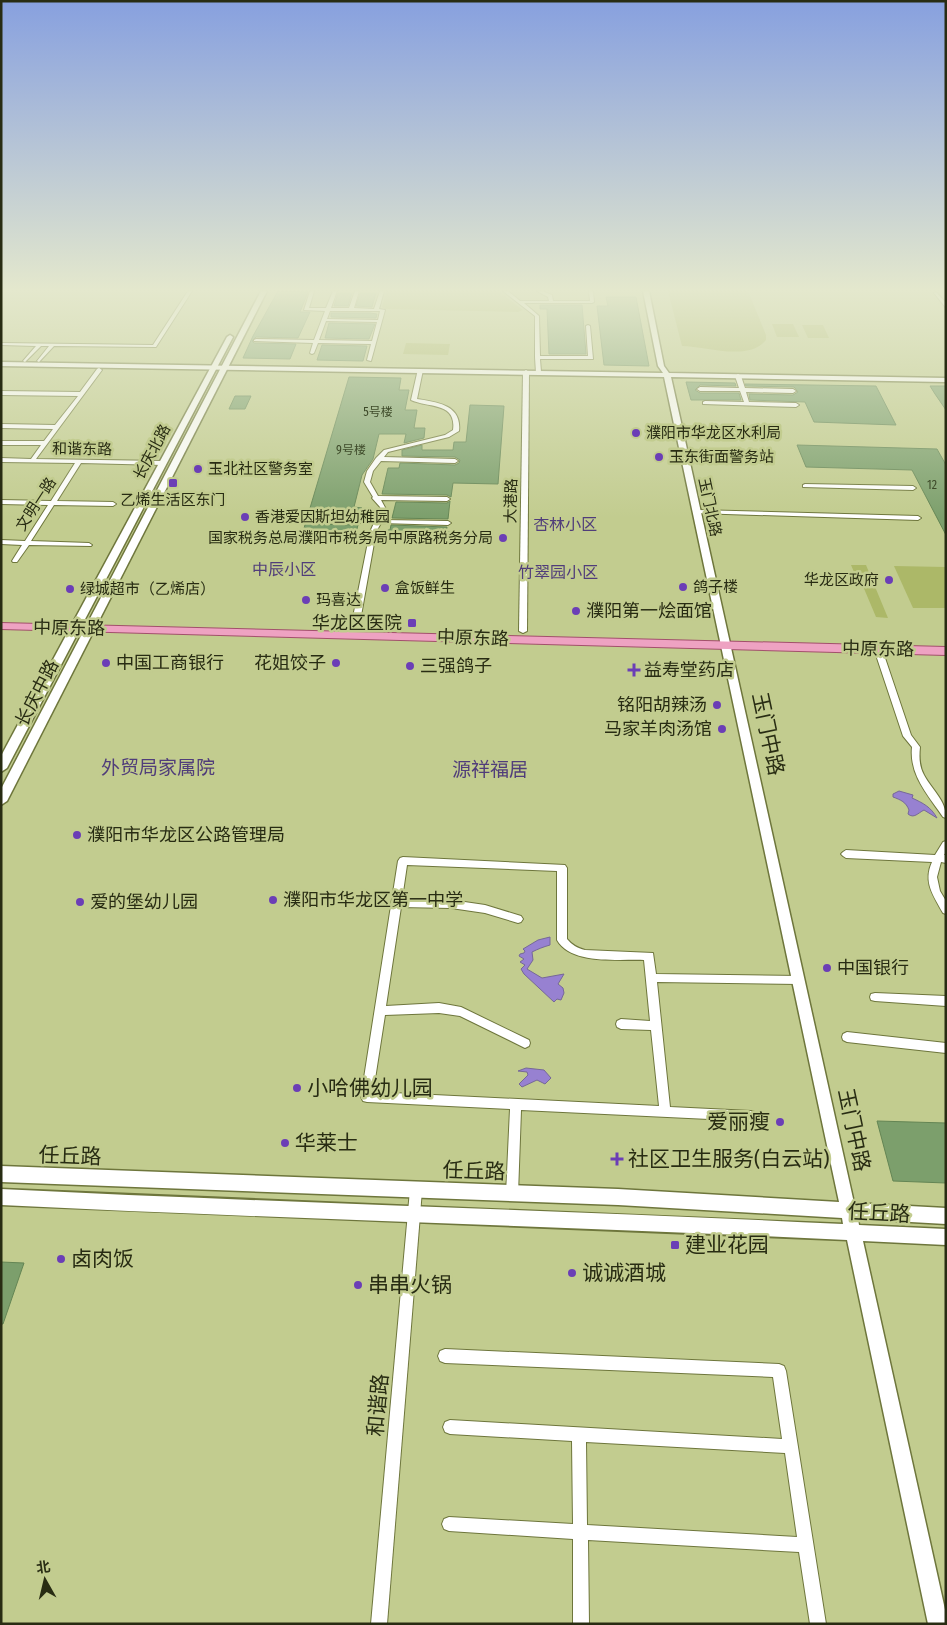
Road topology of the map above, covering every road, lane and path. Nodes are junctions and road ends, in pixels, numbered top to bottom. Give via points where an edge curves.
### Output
1 (220, 366) joint
2 (262, 367) edge
3 (273, 367) edge
4 (538, 367) edge
5 (662, 367) edge
6 (99, 370) dead end
7 (420, 370) junction
8 (538, 371) junction
9 (667, 371) junction
10 (526, 372) junction
11 (738, 376) junction
12 (946, 378) edge
13 (700, 389) dead end
14 (742, 390) junction
15 (792, 391) dead end
16 (1, 393) edge
17 (81, 394) junction
18 (705, 403) dead end
19 (747, 404) junction
20 (796, 405) dead end
21 (1, 426) edge
22 (57, 427) junction
23 (1, 442) edge
24 (45, 443) junction
25 (378, 459) junction
26 (1, 460) edge
27 (456, 460) dead end
28 (32, 461) junction
29 (79, 462) junction
30 (163, 463) junction
31 (805, 486) dead end
32 (913, 488) dead end
33 (375, 498) junction
34 (447, 499) dead end
35 (1, 502) edge
36 (52, 503) junction
37 (113, 504) dead end
38 (697, 512) junction
39 (918, 518) dead end
40 (312, 520) dead end
41 (378, 521) junction
42 (448, 523) dead end
43 (1, 542) edge
44 (26, 543) junction
45 (89, 545) dead end
46 (15, 560) dead end
47 (1, 617) edge
48 (78, 624) junction
49 (92, 624) junction
50 (1, 626) edge
51 (355, 627) junction
52 (523, 631) junction
53 (725, 641) junction
54 (946, 642) edge
55 (878, 649) junction
56 (946, 651) edge
57 (1, 768) edge
58 (1, 801) edge
59 (946, 815) edge
60 (946, 844) edge
61 (846, 854) dead end
62 (941, 859) edge
63 (396, 903) junction
64 (946, 910) edge
65 (518, 919) dead end
66 (651, 978) junction
67 (799, 980) junction
68 (875, 997) dead end
69 (946, 1001) edge
70 (380, 1011) junction
71 (621, 1024) dead end
72 (656, 1026) junction
73 (847, 1037) dead end
74 (525, 1043) dead end
75 (946, 1048) edge
76 (516, 1104) junction
77 (665, 1112) junction
78 (751, 1116) dead end
79 (1, 1174) edge
80 (416, 1190) junction
81 (512, 1194) junction
82 (1, 1197) edge
83 (849, 1211) junction
84 (414, 1213) junction
85 (946, 1216) edge
86 (853, 1232) junction
87 (946, 1237) edge
88 (445, 1356) dead end
89 (450, 1427) dead end
90 (579, 1434) junction
91 (791, 1446) junction
92 (449, 1524) dead end
93 (579, 1532) junction
94 (806, 1545) junction
95 (379, 1624) edge
96 (581, 1624) edge
97 (818, 1624) edge
98 (938, 1624) edge

1 - 30 main road, 长庆北路
1 - 49 main road, 长庆北路
2 - 7 street
3 - 8 street
4 - 8 street
5 - 9 street, 玉门北路
6 - 17 street
7 - 10 street
7 - 25 street via 414,400 450,410 456,419 456,431 439,439 395,447
8 - 9 street
8 - 10 street
9 - 11 street
9 - 12 street
9 - 38 street, 玉门北路
10 - 52 street, 大港路
11 - 12 street
11 - 14 street
13 - 14 street
14 - 15 street
14 - 19 street
16 - 17 street
17 - 22 street
18 - 19 street
19 - 20 street
21 - 22 street
22 - 24 street
23 - 24 street
24 - 28 street
25 - 27 street
25 - 33 street via 368,478
26 - 28 street, 和谐东路
28 - 29 street, 和谐东路
29 - 30 street, 和谐东路
29 - 36 street, 文明一路
30 - 48 main road, 长庆北路
31 - 32 street
33 - 34 street
33 - 41 street via 384,512
35 - 36 street
36 - 37 street
36 - 44 street, 文明一路
38 - 39 street
38 - 53 street, 玉门北路
40 - 41 street
41 - 42 street
41 - 51 street via 373,532
43 - 44 street
44 - 45 street
44 - 46 street, 文明一路
47 - 48 main road, 中原东路
48 - 49 main road, 中原东路
48 - 50 main road, 中原东路
48 - 57 main road, 长庆中路
49 - 51 main road, 中原东路
49 - 53 main road, 中原东路
49 - 58 main road, 长庆中路
51 - 52 main road, 中原东路
52 - 53 main road, 中原东路
53 - 54 main road, 中原东路
53 - 55 main road, 中原东路
53 - 67 street, 玉门中路
55 - 56 main road, 中原东路
55 - 59 street via 907,736 916,747 919,774
60 - 62 street
61 - 62 street
62 - 64 street via 931,872 932,882
63 - 65 street via 459,905
63 - 66 street via 403,861 562,868 562,940 575,952 585,954 649,956
63 - 70 street
66 - 67 street
66 - 72 street
67 - 83 street, 玉门中路
68 - 69 street
70 - 74 street via 439,1008 461,1012
70 - 76 street via 366,1097
71 - 72 street
72 - 77 street
73 - 75 street
76 - 77 street
76 - 81 street
77 - 78 street
79 - 80 street, 任丘路
80 - 81 street, 任丘路
80 - 84 street, 和谐路
81 - 83 street, 任丘路
82 - 84 street, 任丘路
83 - 85 street, 任丘路
83 - 86 street, 玉门中路
84 - 86 street, 任丘路
84 - 95 street, 和谐路
86 - 87 street, 任丘路
86 - 98 street, 玉门中路
88 - 91 street via 779,1371
89 - 90 street
90 - 91 street
90 - 93 street
91 - 94 street
92 - 93 street
93 - 94 street
93 - 96 street
94 - 97 street

